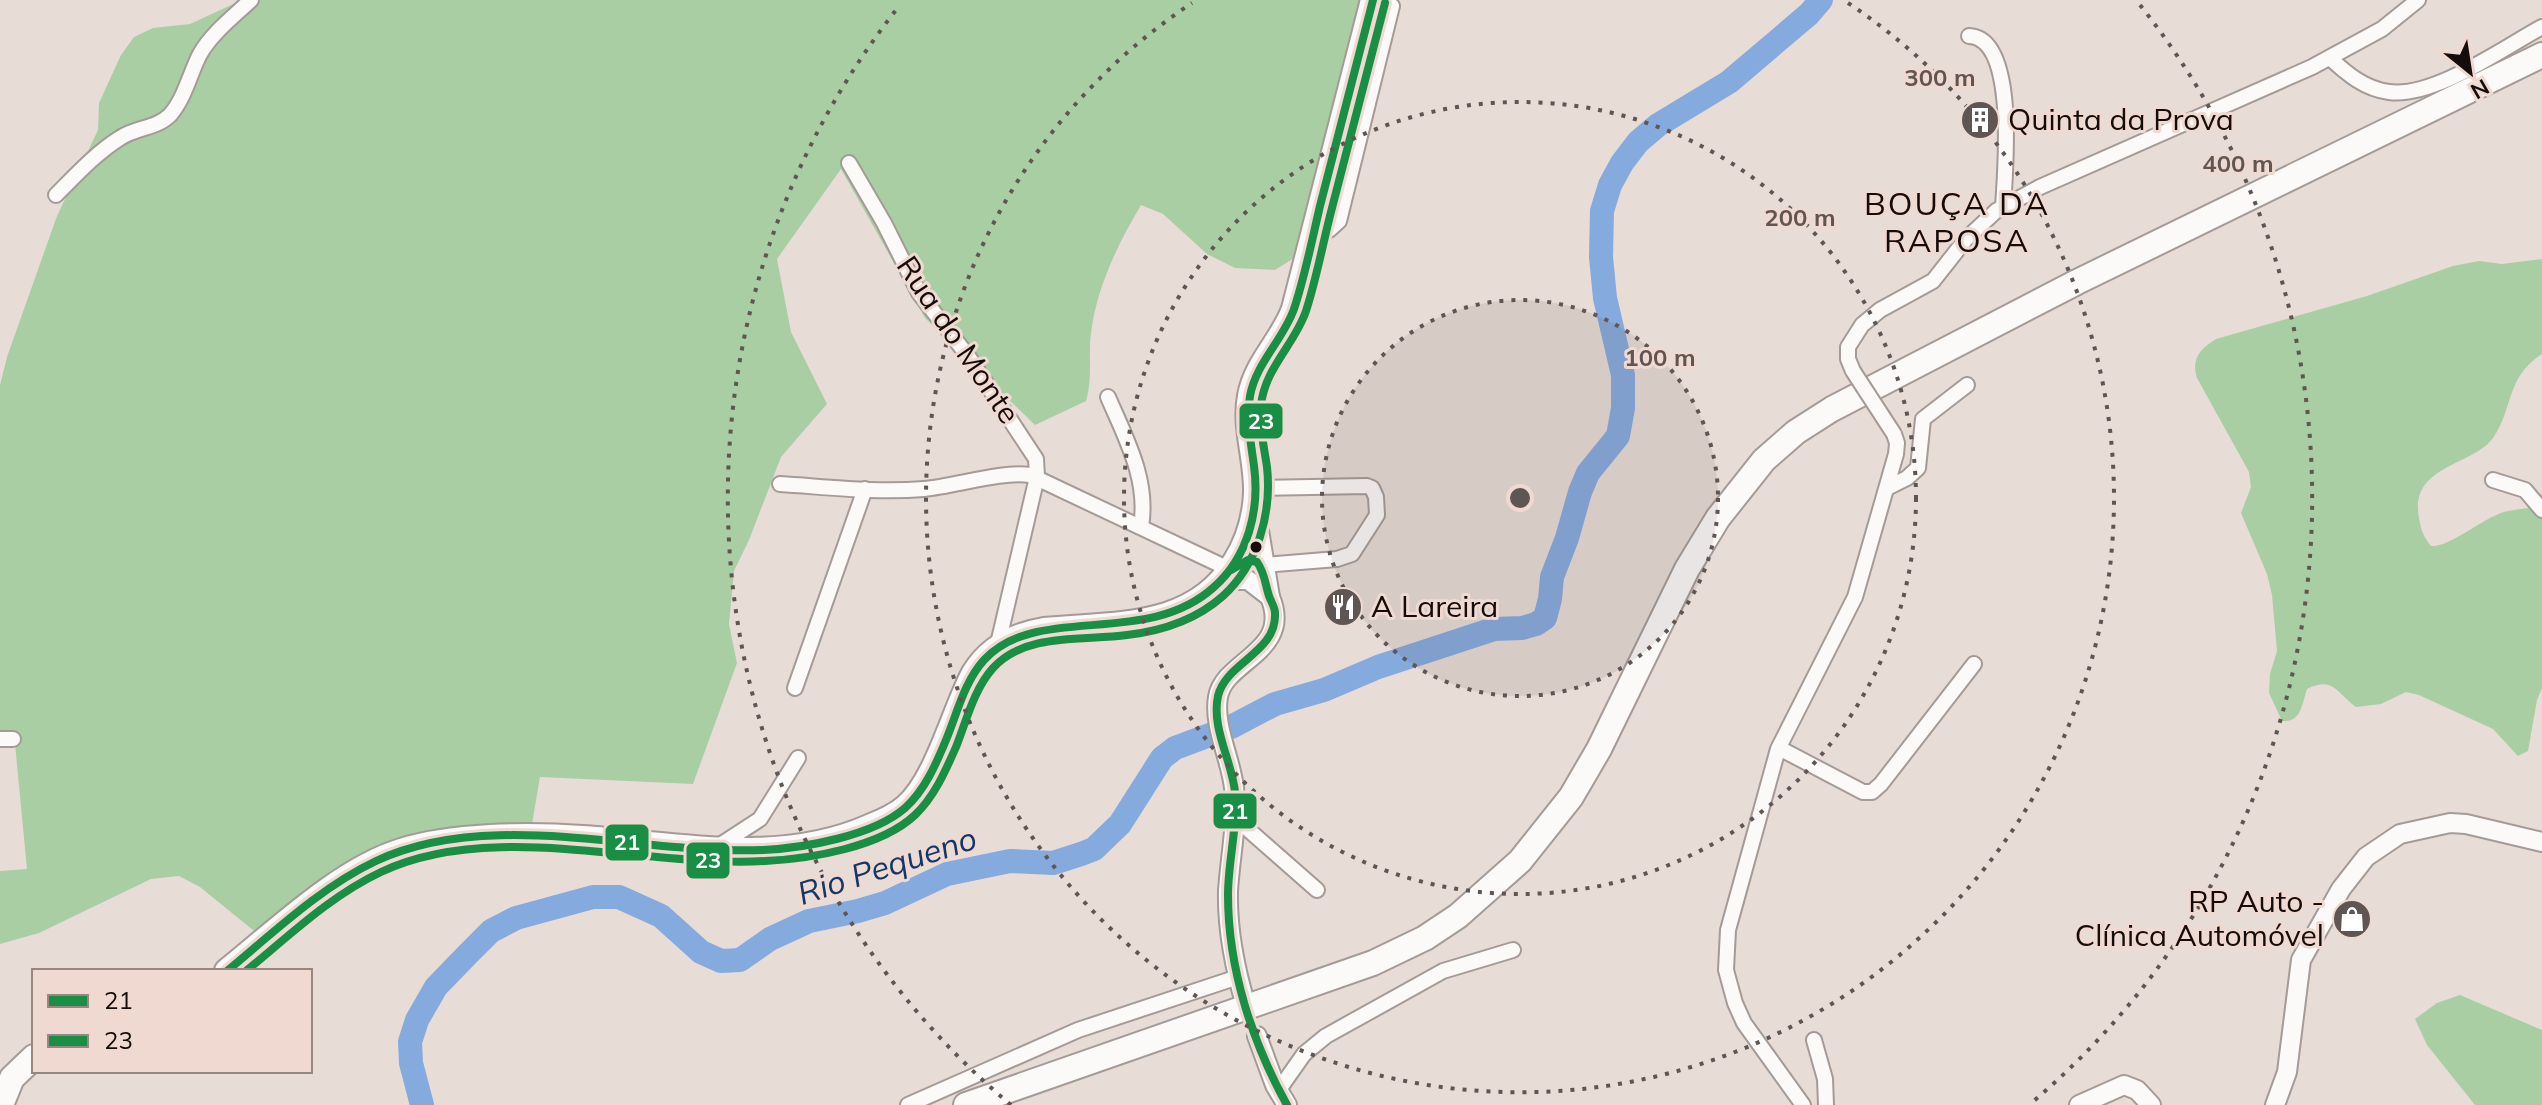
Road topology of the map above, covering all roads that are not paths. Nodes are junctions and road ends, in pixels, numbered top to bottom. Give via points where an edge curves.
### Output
1 (251, 0) edge
2 (2418, 0) edge
3 (1383, 3) edge
4 (2542, 27) edge
5 (1969, 36) dead end
6 (2542, 55) edge
7 (2330, 58) junction
8 (2542, 67) edge
9 (849, 163) dead end
10 (56, 195) dead end
11 (2003, 207) junction
12 (1967, 385) dead end
13 (1108, 397) dead end
14 (1037, 477) junction
15 (2493, 480) dead end
16 (780, 484) dead end
17 (1887, 488) junction
18 (865, 489) junction
19 (1255, 497) junction
20 (2542, 510) edge
21 (1141, 527) junction
22 (1236, 564) junction
23 (1266, 582) junction
24 (996, 648) junction
25 (1974, 664) dead end
26 (795, 688) dead end
27 (1779, 748) junction
28 (798, 758) dead end
29 (1235, 818) junction
30 (2542, 842) edge
31 (715, 848) junction
32 (1317, 890) dead end
33 (1513, 950) dead end
34 (230, 969) edge
35 (1238, 977) junction
36 (1246, 1006) dead end
37 (1257, 1036) dead end
38 (1814, 1040) dead end
39 (32, 1059) edge
40 (1282, 1098) edge
41 (1, 1105) edge
42 (908, 1105) edge
43 (966, 1105) edge
44 (1007, 1105) edge
45 (1803, 1105) edge
46 (1826, 1105) edge
47 (2079, 1105) edge
48 (2151, 1105) edge
49 (2275, 1105) edge

1 - 10 street via 206,45 166,118 120,138
2 - 7 street via 2382,29
3 - 19 main road via 1291,318 1251,392
4 - 7 street via 2459,73 2401,92 2369,86
5 - 11 street via 1985,42 2001,72
6 - 43 main road via 2077,282 1853,396 1796,432 1750,476 1702,542 1599,749 1560,811 1507,874 1441,928 1373,963
7 - 11 street
8 - 44 main road via 2072,298 1851,414 1790,454 1744,504 1713,550 1572,818 1509,890 1460,930 1393,968
9 - 14 street, Rua do Monte via 919,293 1031,447
11 - 17 street, bridge via 1975,229 1933,281 1880,310 1848,347 1853,371 1894,434 1897,452
12 - 17 street via 1923,419 1918,468
13 - 21 street via 1138,471
14 - 18 street via 1017,474 923,489
14 - 21 street
14 - 24 street
15 - 20 street via 2527,491
16 - 18 street
17 - 27 street via 1855,597
18 - 26 street
19 - 22 main road
19 - 23 street
19 - 23 street via 1367,486 1376,497 1377,515 1352,554
21 - 22 street
22 - 23 street via 1242,579
22 - 23 street via 1257,562
22 - 24 main road via 1196,604 1162,618 1036,632
23 - 29 street via 1275,616 1272,630 1220,689 1217,704
24 - 31 main road via 974,673 926,780 905,808 828,841 773,849
25 - 27 street via 1872,792
27 - 45 street via 1729,923 1726,970 1744,1023
28 - 31 street via 760,819
29 - 32 street
29 - 35 street via 1228,906
30 - 49 street via 2450,823 2400,834 2362,862 2301,960 2287,1072
31 - 34 main road via 555,837 417,846 349,876
33 - 40 street via 1443,971 1326,1036 1304,1054
35 - 36 street
35 - 42 street via 1078,1030
37 - 40 street
38 - 46 street
39 - 41 main road via 12,1078
47 - 48 street via 2124,1085

